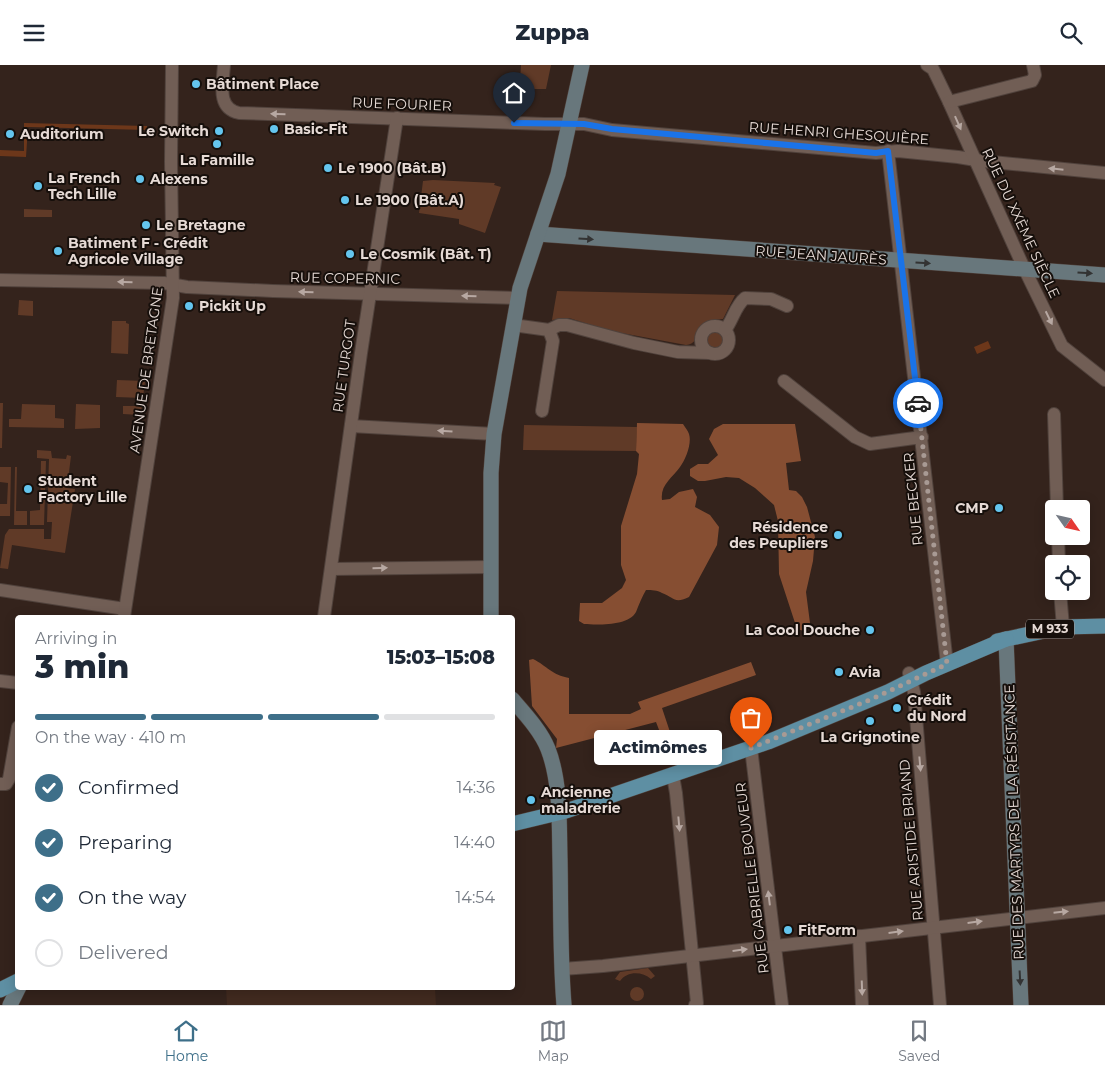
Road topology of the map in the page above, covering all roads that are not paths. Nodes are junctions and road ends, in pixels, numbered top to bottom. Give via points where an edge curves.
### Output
1 (172, 65) edge
2 (224, 65) edge
3 (582, 65) edge
4 (928, 65) edge
5 (1033, 65) edge
6 (949, 102) junction
7 (397, 118) junction
8 (570, 123) junction
9 (888, 151) junction
10 (975, 161) junction
11 (1105, 173) edge
12 (538, 235) junction
13 (901, 261) junction
14 (1025, 269) junction
15 (1105, 275) edge
16 (0, 280) edge
17 (173, 284) junction
18 (370, 293) junction
19 (517, 298) junction
20 (787, 306) dead end
21 (513, 325) junction
22 (549, 330) junction
23 (725, 330) junction
24 (710, 353) junction
25 (1105, 380) edge
26 (784, 381) dead end
27 (542, 411) dead end
28 (1054, 414) dead end
29 (351, 426) junction
30 (494, 434) junction
31 (922, 437) junction
32 (1057, 500) edge
33 (490, 567) junction
34 (331, 569) junction
35 (0, 590) edge
36 (1061, 600) edge
37 (124, 613) edge
38 (324, 615) edge
39 (491, 615) edge
40 (1063, 627) junction
41 (1102, 627) edge
42 (1006, 639) junction
43 (946, 660) junction
44 (910, 677) junction
45 (0, 681) edge
46 (15, 683) edge
47 (515, 703) edge
48 (15, 744) edge
49 (751, 748) junction
50 (672, 775) junction
51 (0, 784) edge
52 (558, 813) junction
53 (515, 823) edge
54 (1105, 907) edge
55 (1017, 917) junction
56 (934, 927) junction
57 (859, 936) junction
58 (775, 946) junction
59 (692, 956) junction
60 (562, 969) junction
61 (15, 982) edge
62 (0, 990) edge
63 (18, 990) edge
64 (10, 1005) edge
65 (564, 1005) edge
66 (695, 1005) edge
67 (782, 1005) edge
68 (862, 1005) edge
69 (940, 1005) edge
70 (1021, 1005) edge

1 - 17 street, AVENUE DE BRETAGNE
7 -> 2 street, RUE FOURIER via 234,112 223,101
3 - 8 street
4 - 6 street, RUE DU XXÈME SIÈCLE
5 - 6 street via 1035,75 1032,81
6 -> 10 street, RUE DU XXÈME SIÈCLE
7 - 8 street, RUE FOURIER
7 - 18 street, RUE TURGOT
8 - 9 street, RUE HENRI GHESQUIÈRE via 876,153
8 - 12 street
9 - 10 street, RUE HENRI GHESQUIÈRE
9 - 13 street, RUE BECKER
11 -> 10 street, RUE HENRI GHESQUIÈRE
10 - 14 street, RUE DU XXÈME SIÈCLE
12 -> 13 street, RUE JEAN JAURÈS
12 - 19 street
13 -> 14 street, RUE JEAN JAURÈS
13 - 31 street, RUE BECKER
14 -> 15 street, RUE JEAN JAURÈS
14 -> 25 street, RUE DU XXÈME SIÈCLE via 1062,346
17 -> 16 street, RUE COPERNIC
18 -> 17 street, RUE COPERNIC
17 - 37 street, AVENUE DE BRETAGNE
19 -> 18 street, RUE COPERNIC
18 - 29 street, RUE TURGOT
19 - 21 street
20 - 23 street via 772,299 745,298
21 - 22 street
21 - 30 street
22 - 24 street via 566,325 634,343
22 - 27 street via 553,341
23 - 24 street via 729,339 727,347 720,353
23 - 24 street via 717,326 703,334 704,347
26 - 31 street via 855,437 870,444
28 - 32 street
30 -> 29 street
29 - 34 street, RUE TURGOT
30 - 33 street
31 - 43 street, RUE BECKER
34 -> 33 street
33 - 39 street
34 - 38 street, RUE TURGOT
35 - 37 street
36 - 40 street
40 - 41 main road, M 933
40 - 42 main road, M 933
42 - 43 main road, M 933
42 - 55 street, RUE DES MARTYRS DE LA RÉSISTANCE
43 - 44 main road, M 933
44 - 49 main road, M 933 via 888,692
44 -> 56 street, RUE ARISTIDE BRIAND
45 - 46 street
47 - 52 street via 547,747
48 - 51 street via 9,779
49 - 50 main road, M 933
58 -> 49 street, RUE GABRIELLE BOUVEUR
50 - 52 main road, M 933
50 -> 59 street
52 - 53 main road, M 933
52 - 60 street
55 -> 54 street
56 -> 55 street
55 -> 70 street, RUE DES MARTYRS DE LA RÉSISTANCE
57 -> 56 street
56 - 69 street, RUE ARISTIDE BRIAND
57 - 58 street
57 -> 68 street
59 -> 58 street
58 - 67 street, RUE GABRIELLE BOUVEUR
59 - 60 street
59 - 66 street
60 - 65 street
61 - 62 main road
63 - 64 street

